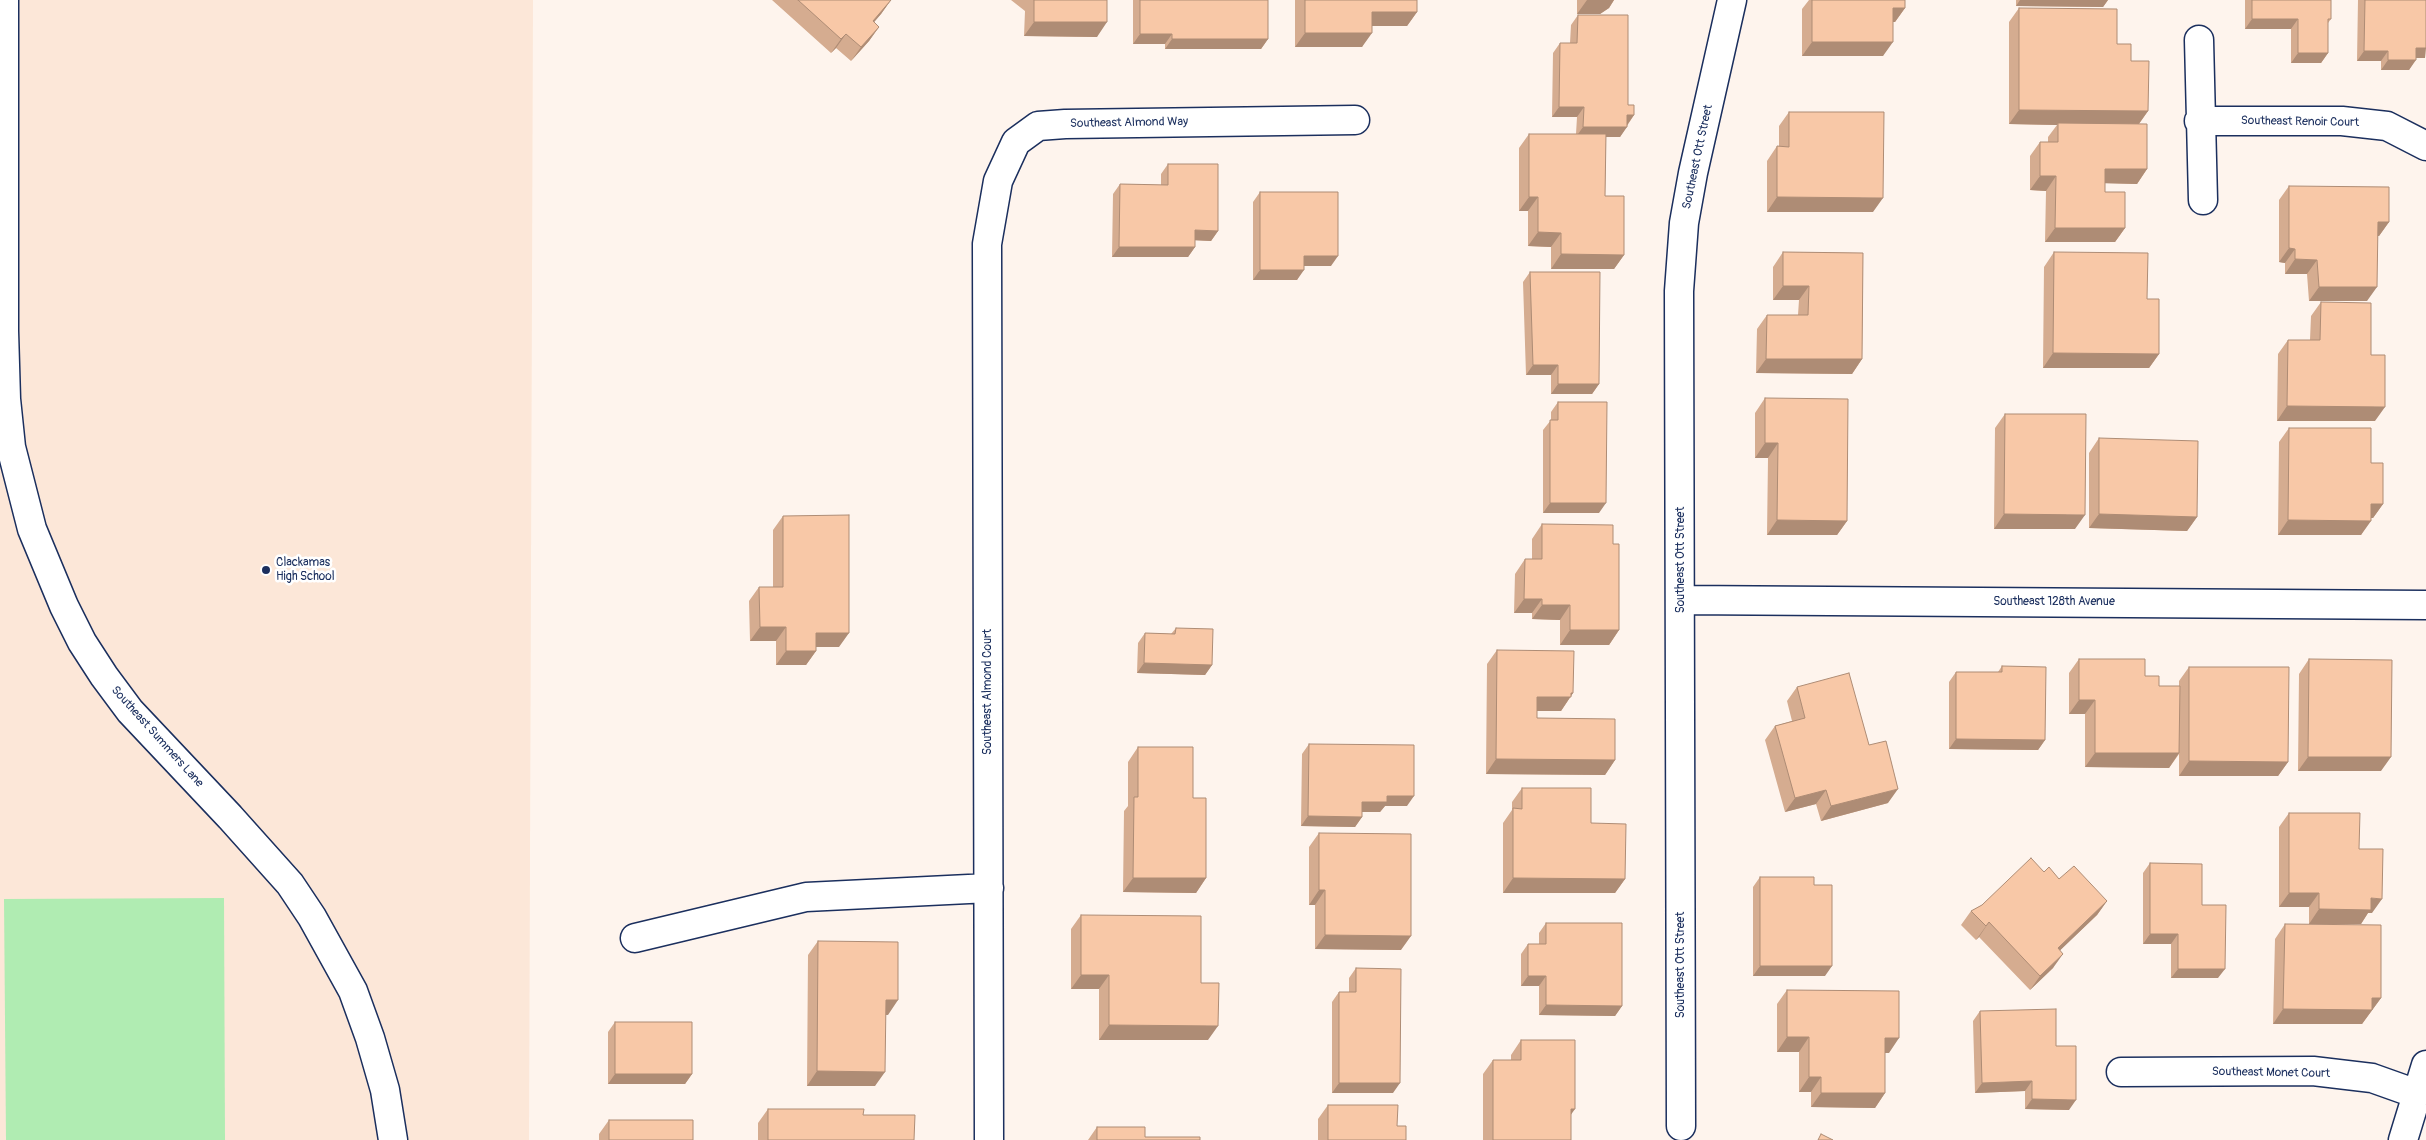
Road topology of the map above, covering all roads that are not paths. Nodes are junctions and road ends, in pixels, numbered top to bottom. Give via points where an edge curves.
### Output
1 (4, 0) edge
2 (1732, 0) edge
3 (2199, 40) dead end
4 (1355, 120) dead end
5 (2199, 121) junction
6 (2426, 146) edge
7 (2203, 200) dead end
8 (987, 244) joint
9 (1681, 600) junction
10 (2426, 605) edge
11 (989, 888) junction
12 (635, 938) dead end
13 (2426, 1065) edge
14 (2121, 1072) dead end
15 (2417, 1094) junction
16 (1681, 1126) dead end
17 (393, 1140) edge
18 (989, 1140) edge
19 (2403, 1140) edge

1 - 17 street, Southeast Summers Lane via 6,399 11,446 32,529 64,606 104,676 130,711 290,884 312,916 353,991 370,1038 385,1090
2 - 9 street, Southeast Ott Street via 1684,224 1679,291
3 - 5 street
4 - 8 street, Southeast Almond Way via 1038,126 1016,142 998,181
5 - 6 street, Southeast Renoir Court via 2342,121 2387,126
5 - 7 street
8 - 11 street, Southeast Almond Court
9 - 10 street, Southeast 128th Avenue
9 - 16 street, Southeast Ott Street
11 - 12 street via 806,897
11 - 18 street, Southeast Almond Court
13 - 15 street
14 - 15 street, Southeast Monet Court via 2313,1072 2372,1078
15 - 19 street

